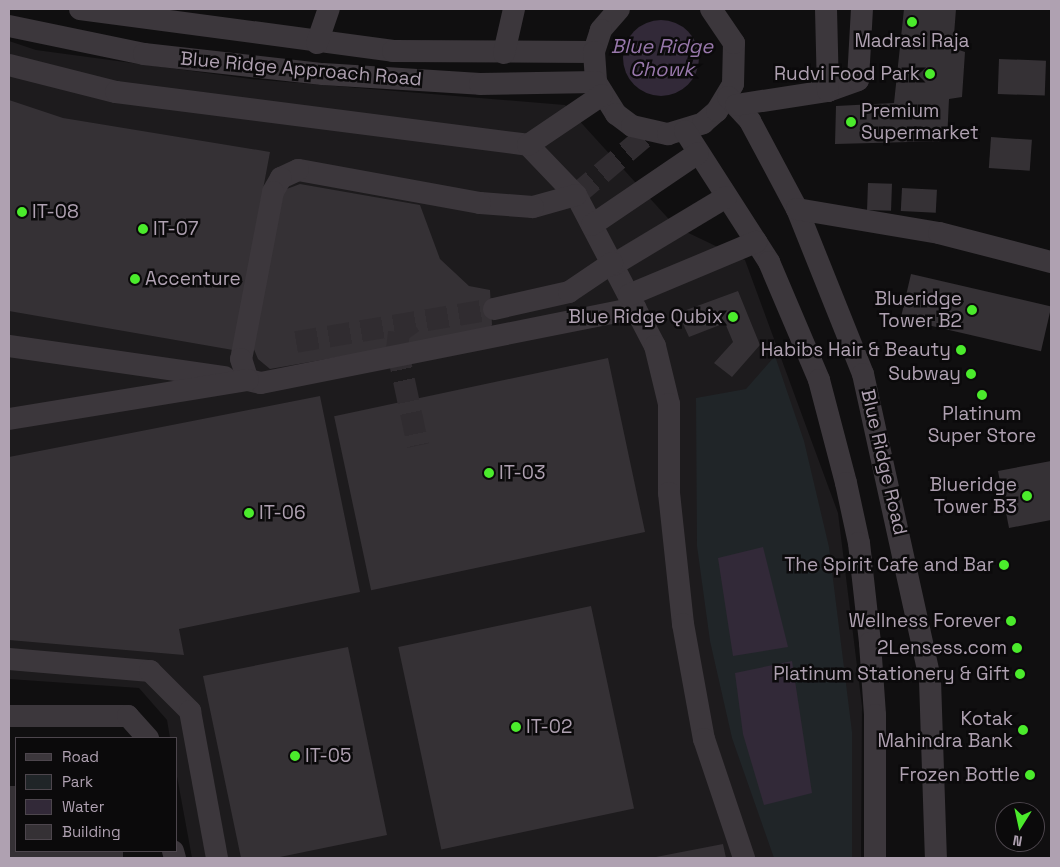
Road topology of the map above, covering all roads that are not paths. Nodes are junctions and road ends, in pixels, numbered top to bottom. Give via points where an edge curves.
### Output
1 (12, 9) edge
2 (80, 9) edge
3 (329, 9) edge
4 (514, 9) edge
5 (619, 9) edge
6 (712, 9) edge
7 (826, 9) edge
8 (862, 9) edge
9 (9, 18) edge
10 (9, 26) edge
11 (317, 42) junction
12 (594, 52) junction
13 (504, 53) junction
14 (9, 64) edge
15 (599, 88) junction
16 (828, 91) junction
17 (732, 101) junction
18 (685, 131) junction
19 (528, 145) junction
20 (698, 153) junction
21 (576, 195) junction
22 (726, 197) junction
23 (797, 209) junction
24 (592, 225) junction
25 (756, 242) junction
26 (1051, 262) edge
27 (612, 264) junction
28 (632, 302) junction
29 (494, 309) tunnel mouth
30 (9, 346) edge
31 (248, 380) junction
32 (9, 419) edge
33 (9, 660) edge
34 (9, 716) edge
35 (147, 737) edge
36 (217, 858) edge
37 (744, 858) edge
38 (875, 858) edge
39 (936, 858) edge

1 - 9 street
2 - 11 street, Blue Ridge Approach Road
3 - 11 street
4 - 13 street
5 - 12 street via 602,30
6 - 17 street via 734,43 736,63
7 - 16 street
8 - 16 street via 858,80
10 - 15 street, Blue Ridge Approach Road via 144,54 323,74
11 - 13 street, Blue Ridge Approach Road via 392,51
12 - 13 street, Blue Ridge Approach Road
12 - 15 street
14 - 19 street via 116,92
15 - 18 street via 616,114 632,126 650,132
15 - 19 street
16 - 17 street
17 - 18 street
17 - 23 street, Blue Ridge Road via 764,146
18 - 20 street
19 - 21 street
20 - 22 street
20 - 24 street
21 - 24 street
21 - 31 street via 533,207 480,203 298,170 281,178 274,192 241,359
22 - 25 street
22 - 27 street
23 - 26 street via 939,233
23 - 39 street, Blue Ridge Road via 863,374 903,544 930,680
24 - 27 street
25 - 28 street
25 - 38 street via 773,269 819,380 859,543 875,715
27 - 28 street
27 - 29 street via 569,292
28 - 31 street via 261,383
28 - 37 street via 654,346 669,404 670,503 683,624 704,739
30 - 31 street
31 - 32 street
33 - 36 street via 150,671 190,711
34 - 35 street via 128,716

